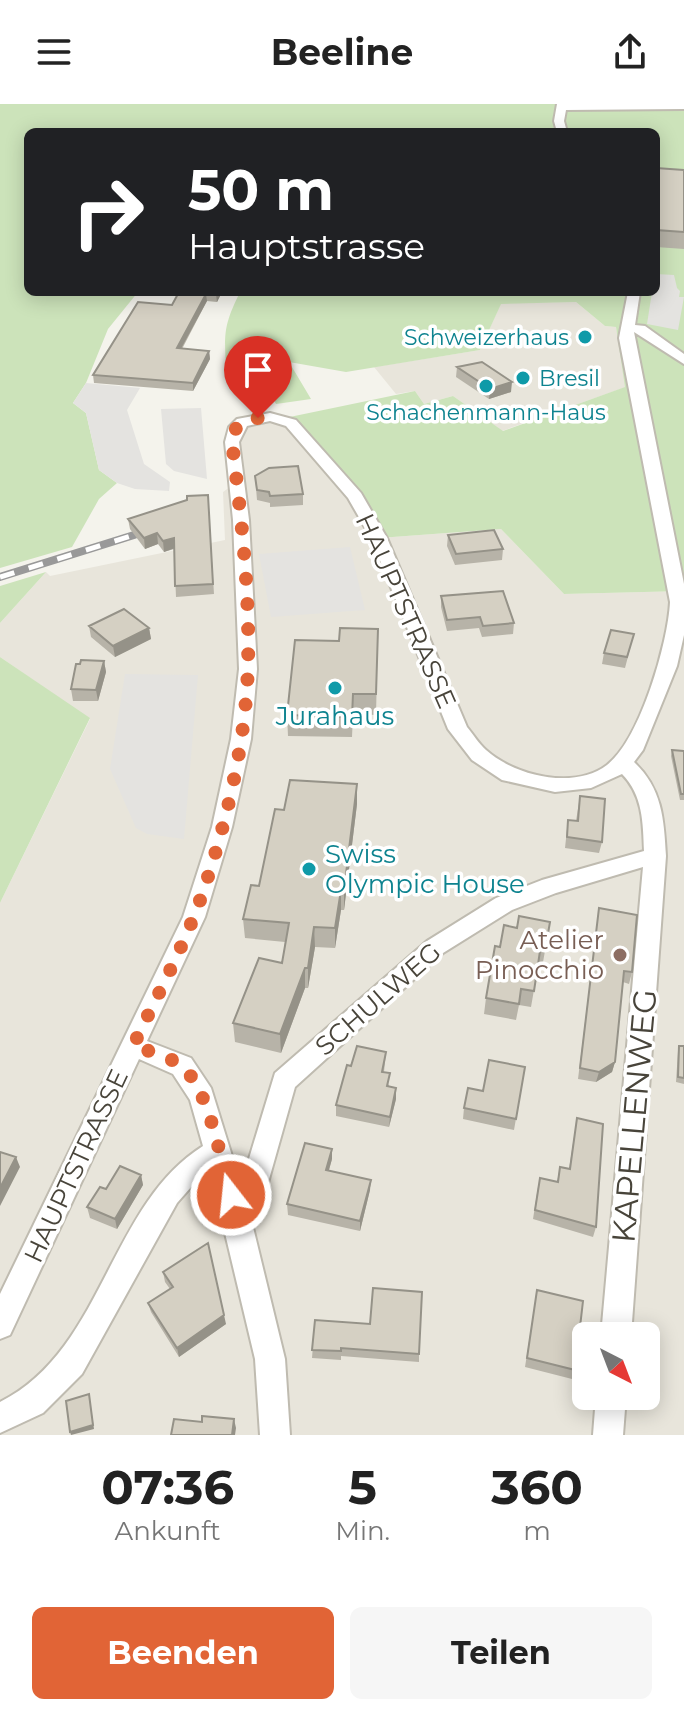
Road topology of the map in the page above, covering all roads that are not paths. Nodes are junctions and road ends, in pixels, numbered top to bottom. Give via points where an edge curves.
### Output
1 (562, 106) edge
2 (684, 106) edge
3 (561, 128) edge
4 (633, 296) edge
5 (628, 328) junction
6 (684, 360) edge
7 (681, 622) edge
8 (623, 763) junction
9 (655, 856) junction
10 (133, 1046) junction
11 (218, 1151) junction
12 (237, 1217) junction
13 (617, 1322) edge
14 (0, 1325) edge
15 (610, 1410) edge
16 (0, 1418) edge
17 (275, 1435) edge
18 (608, 1435) edge

1 - 2 street
1 - 3 street
4 - 5 street
5 - 6 street via 640,329
5 - 7 street
7 - 8 street via 668,666
8 - 9 street, KAPELLENWEG via 649,795
8 - 10 street, HAUPTSTRASSE via 591,781 555,785 509,775 479,755 458,729 379,538 355,496 291,423 270,417 242,422 232,442 248,618 241,739 206,885
9 - 12 street, SCHULWEG via 504,904 435,947 284,1081 251,1197
9 - 13 street, KAPELLENWEG
10 - 11 street via 168,1058 191,1077
10 - 14 street, HAUPTSTRASSE
11 - 12 street
11 - 16 street via 190,1169 168,1194 72,1364 32,1402
12 - 17 street via 270,1359
15 - 18 street

